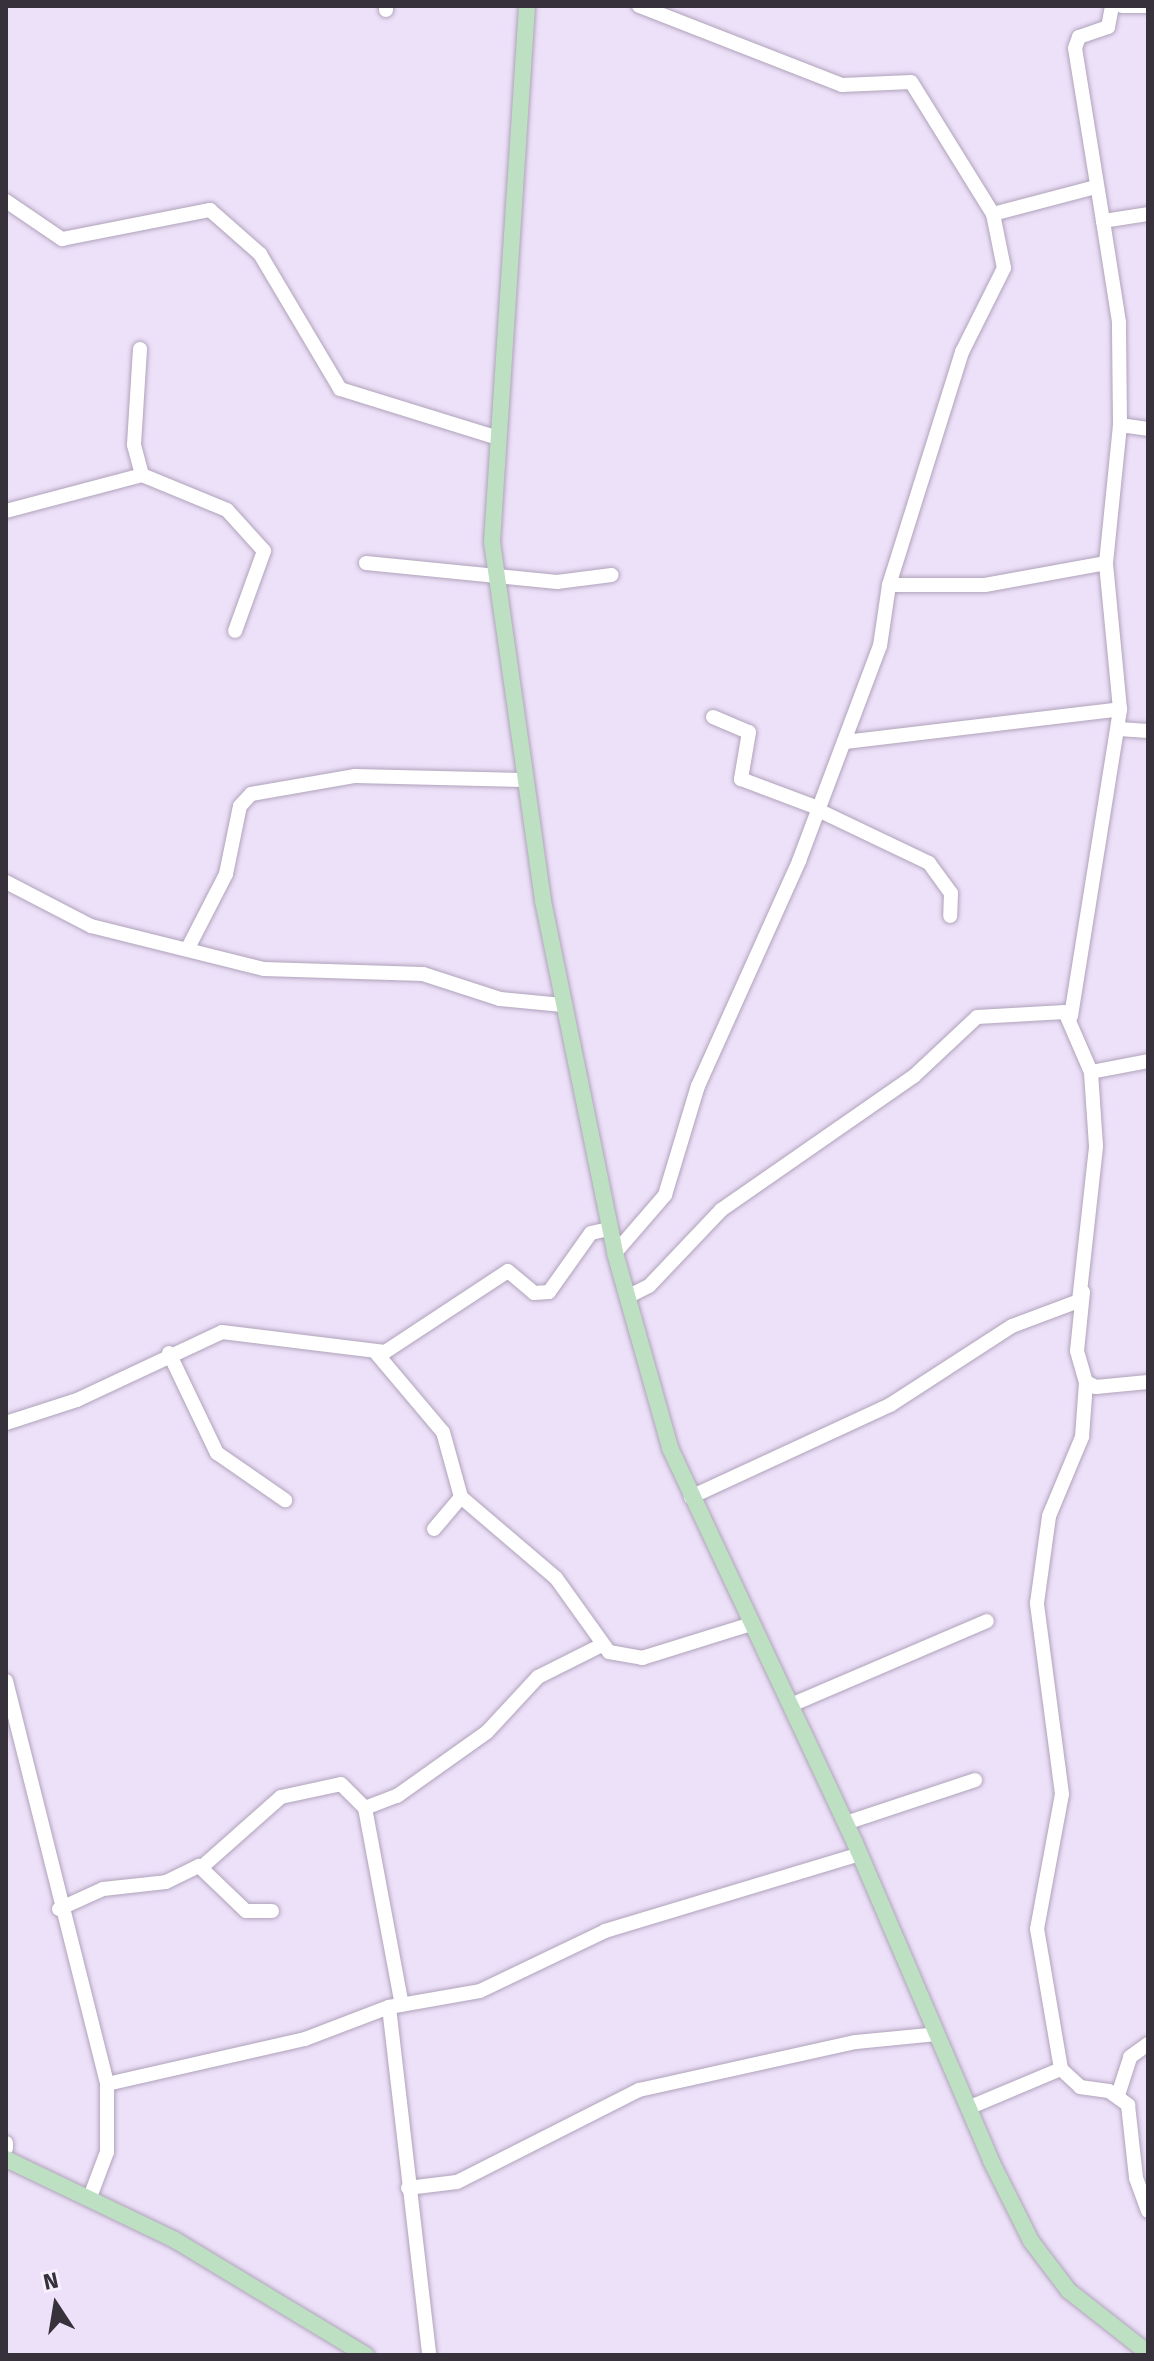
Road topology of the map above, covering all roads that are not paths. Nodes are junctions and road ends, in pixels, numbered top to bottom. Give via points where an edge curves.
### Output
1 (527, 6) edge
2 (639, 6) edge
3 (1112, 6) edge
4 (1122, 6) edge
5 (1147, 6) edge
6 (1096, 187) junction
7 (6, 201) edge
8 (993, 214) junction
9 (1148, 214) edge
10 (1103, 221) junction
11 (140, 349) dead end
12 (1120, 425) junction
13 (1148, 429) edge
14 (495, 437) junction
15 (142, 475) junction
16 (6, 511) edge
17 (366, 563) dead end
18 (1106, 563) junction
19 (612, 575) dead end
20 (495, 576) junction
21 (889, 585) junction
22 (235, 631) dead end
23 (1120, 709) junction
24 (713, 717) dead end
25 (1119, 729) junction
26 (1148, 731) edge
27 (845, 742) junction
28 (523, 780) junction
29 (818, 809) junction
30 (6, 882) edge
31 (950, 916) dead end
32 (188, 948) junction
33 (563, 1005) junction
34 (1071, 1016) junction
35 (1148, 1061) edge
36 (1091, 1072) junction
37 (609, 1229) junction
38 (615, 1253) junction
39 (1084, 1292) junction
40 (627, 1297) junction
41 (1052, 1313) junction
42 (1080, 1319) junction
43 (169, 1353) junction
44 (377, 1354) junction
45 (1086, 1382) junction
46 (1148, 1382) edge
47 (6, 1423) edge
48 (461, 1497) junction
49 (691, 1497) junction
50 (285, 1500) dead end
51 (434, 1529) dead end
52 (987, 1621) dead end
53 (751, 1624) junction
54 (602, 1645) junction
55 (6, 1681) edge
56 (791, 1705) junction
57 (975, 1780) dead end
58 (365, 1808) junction
59 (846, 1823) junction
60 (860, 1854) junction
61 (203, 1866) junction
62 (59, 1909) junction
63 (272, 1911) dead end
64 (396, 2006) junction
65 (937, 2034) junction
66 (1148, 2044) edge
67 (1061, 2069) junction
68 (107, 2084) junction
69 (1118, 2095) junction
70 (968, 2108) junction
71 (6, 2159) edge
72 (408, 2188) junction
73 (90, 2197) junction
74 (1148, 2211) edge
75 (1148, 2353) edge
76 (366, 2355) edge
77 (429, 2355) edge

1 - 14 main road
2 - 8 street via 842,85 911,82
3 - 6 street via 1108,27 1079,37 1075,48
4 - 5 street
6 - 8 street
6 - 10 street
7 - 14 street via 62,239 210,210 260,254 340,389
8 - 21 street via 1000,282 962,352
9 - 10 street
10 - 12 street via 1118,310
11 - 15 street via 134,445
12 - 13 street
12 - 18 street
14 - 20 main road
15 - 16 street
15 - 22 street via 227,510 264,551
17 - 20 street
18 - 21 street via 985,585
18 - 23 street
19 - 20 street via 557,582
20 - 28 main road
21 - 27 street via 880,646
23 - 25 street
23 - 27 street
24 - 29 street via 749,732 741,779
25 - 26 street
25 - 34 street
27 - 29 street
28 - 32 street via 355,776 251,794 240,806 226,874
28 - 33 main road
29 - 31 street via 929,863 951,893
29 - 38 street via 698,1086 665,1195
30 - 32 street via 91,926
32 - 33 street via 264,969 455,979 500,999
33 - 37 main road
34 - 36 street
34 - 40 street via 1021,1010 977,1017 914,1076 721,1210 649,1286
35 - 36 street
36 - 39 street via 1096,1146
37 - 38 main road
37 - 44 street via 591,1233 549,1292 534,1293 508,1271
38 - 40 main road
39 - 41 street
39 - 42 street
40 - 49 main road via 670,1448
41 - 42 street
41 - 49 street via 1012,1326 890,1405
42 - 45 street via 1077,1351
43 - 44 street via 242,1332
43 - 47 street via 77,1400
43 - 50 street via 217,1453
44 - 48 street via 443,1432
45 - 46 street via 1096,1387
45 - 67 street via 1082,1437 1049,1516 1037,1603 1062,1794 1037,1929
48 - 51 street
48 - 54 street via 556,1578
49 - 53 main road
52 - 56 street
53 - 54 street via 642,1658 617,1657
53 - 56 main road
54 - 58 street via 538,1677 487,1732 397,1796
55 - 62 street
56 - 59 main road
57 - 59 street
58 - 61 street via 341,1784 307,1786 260,1812
58 - 64 street
59 - 60 main road
60 - 64 street via 619,1926 480,1991
60 - 65 main road
61 - 62 street via 166,1882 103,1889
61 - 63 street via 246,1911
62 - 68 street
64 - 68 street via 305,2039
64 - 72 street
65 - 70 main road
65 - 72 street via 856,2042 639,2090 457,2182
66 - 69 street via 1130,2057
67 - 69 street via 1080,2087
67 - 70 street
68 - 73 street via 107,2152
69 - 74 street via 1133,2116 1132,2160
70 - 75 main road via 1051,2269
71 - 73 main road
72 - 77 street
73 - 76 main road

